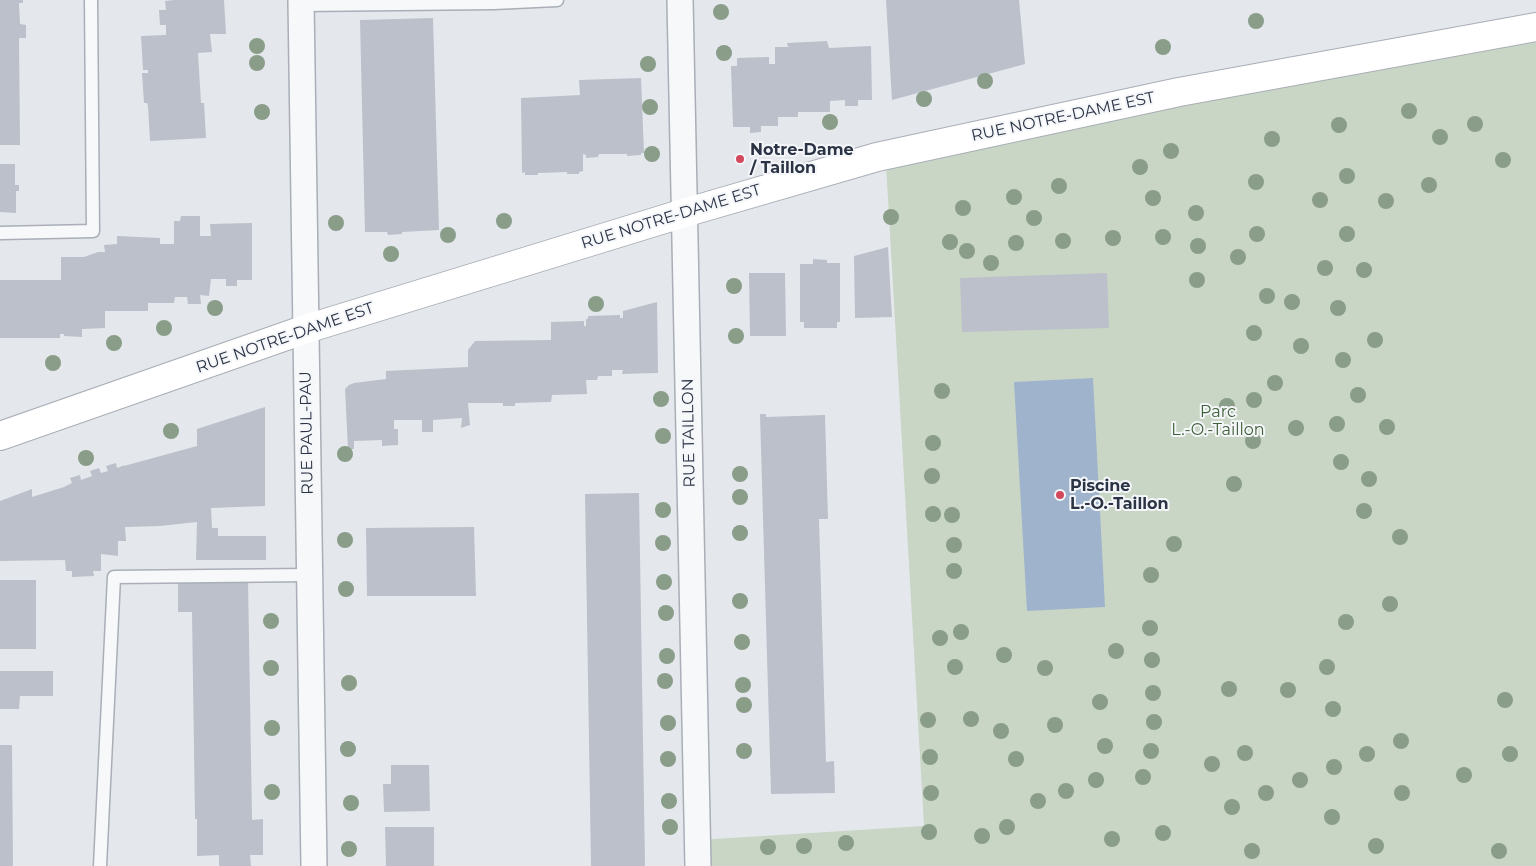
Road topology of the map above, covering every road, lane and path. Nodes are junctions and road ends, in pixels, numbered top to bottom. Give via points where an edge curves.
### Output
1 (91, 0) edge
2 (557, 0) edge
3 (680, 0) edge
4 (494, 1) edge
5 (301, 2) edge
6 (1536, 27) edge
7 (684, 212) junction
8 (0, 233) edge
9 (306, 329) junction
10 (0, 436) edge
11 (309, 575) junction
12 (100, 866) edge
13 (314, 866) edge
14 (698, 866) edge

1 - 8 lane via 93,231
2 - 4 lane
3 - 7 street, RUE TAILLON
4 - 5 lane
5 - 9 street, RUE PAUL-PAU
6 - 7 main road, RUE NOTRE-DAME EST via 1179,92 895,152
7 - 9 main road, RUE NOTRE-DAME EST
7 - 14 street, RUE TAILLON
9 - 10 main road, RUE NOTRE-DAME EST
9 - 11 street, RUE PAUL-PAU
11 - 12 lane via 114,577
11 - 13 street, RUE PAUL-PAU

